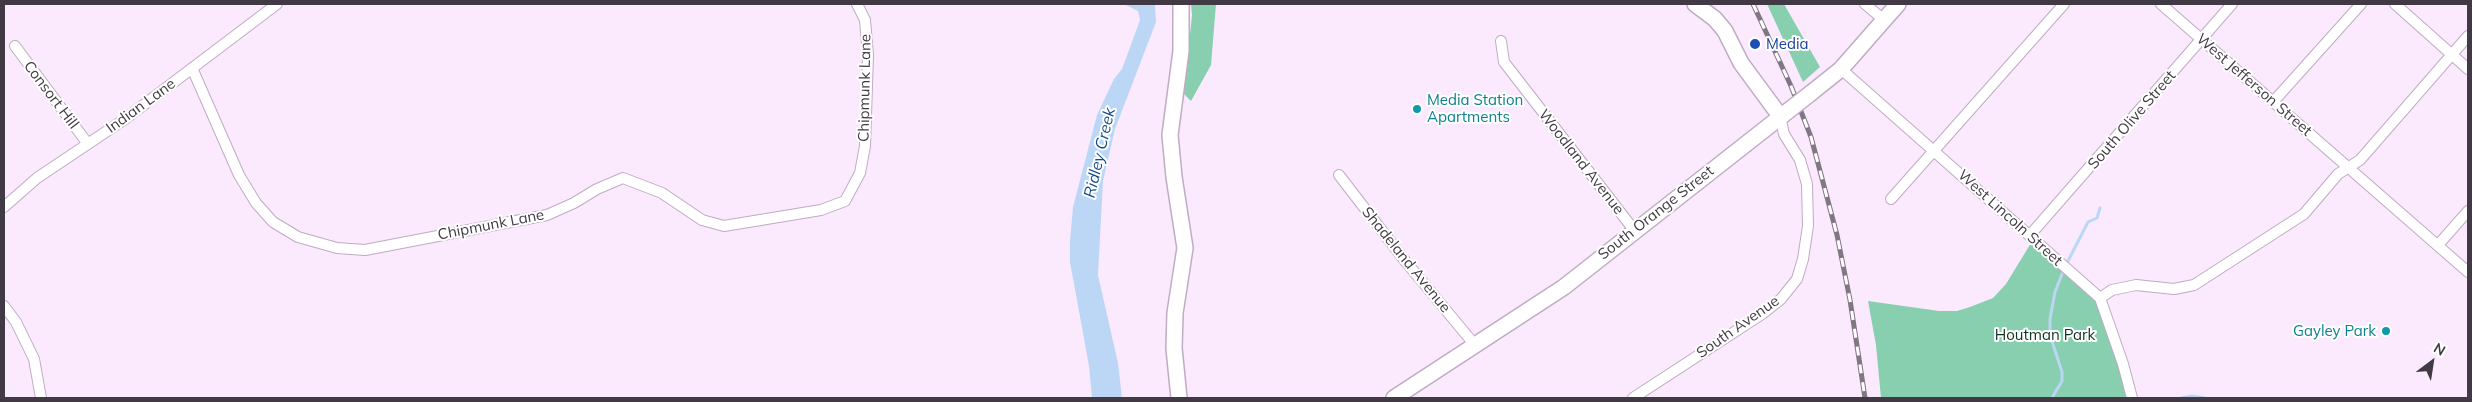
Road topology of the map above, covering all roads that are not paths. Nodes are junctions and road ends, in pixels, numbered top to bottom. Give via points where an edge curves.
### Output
1 (857, 4) edge
2 (1181, 4) edge
3 (1695, 4) edge
4 (1865, 4) edge
5 (1898, 4) edge
6 (2064, 4) edge
7 (2161, 4) edge
8 (2232, 4) edge
9 (2361, 4) edge
10 (2395, 4) edge
11 (272, 5) edge
12 (1884, 20) junction
13 (2468, 36) edge
14 (2202, 39) junction
15 (1501, 42) dead end
16 (15, 46) dead end
17 (2452, 54) junction
18 (192, 68) junction
19 (1841, 69) junction
20 (2468, 69) edge
21 (2273, 102) junction
22 (1784, 113) junction
23 (88, 144) junction
24 (1934, 150) junction
25 (2348, 166) junction
26 (1339, 175) dead end
27 (1891, 199) dead end
28 (4, 207) edge
29 (2468, 210) edge
30 (1634, 230) junction
31 (2030, 235) junction
32 (2438, 245) junction
33 (2468, 272) edge
34 (2100, 298) junction
35 (4, 306) edge
36 (1474, 344) junction
37 (41, 398) edge
38 (1178, 398) edge
39 (1394, 398) edge
40 (1633, 398) edge
41 (2132, 398) edge

1 - 18 street, Chipmunk Lane via 865,20 868,54 865,146 860,173 845,201 821,210 724,226 702,220 662,193 623,178 547,215 365,250 337,248 298,237 273,222 256,203 239,175
2 - 38 main road via 1181,51 1170,135 1185,248 1175,313
3 - 22 main road via 1725,31 1741,63
4 - 12 street
5 - 12 main road, South Orange Street
6 - 24 street
7 - 14 street, West Jefferson Street
8 - 14 street, South Olive Street
9 - 21 street
10 - 17 street
11 - 18 street, Indian Lane
12 - 19 main road, South Orange Street
13 - 17 street
14 - 21 street, West Jefferson Street
14 - 31 street, South Olive Street
15 - 30 street, Woodland Avenue via 1504,62
16 - 23 street, Consort Hill
17 - 20 street
17 - 25 street via 2360,160
18 - 23 street, Indian Lane
19 - 22 main road, South Orange Street, bridge
19 - 24 street, West Lincoln Street
21 - 25 street, West Jefferson Street
22 - 30 main road, South Orange Street
22 - 40 street, South Avenue via 1784,134 1800,160 1807,184 1808,226 1797,279 1781,299 1762,314
23 - 28 street, Indian Lane via 37,178
24 - 27 street
24 - 31 street, West Lincoln Street
25 - 32 street, West Jefferson Street
25 - 34 street via 2304,214 2194,285 2174,289 2136,285 2112,290
26 - 36 street, Shadeland Avenue
29 - 32 street
30 - 36 main road, South Orange Street via 1564,287
31 - 34 street, West Lincoln Street
32 - 33 street, West Jefferson Street
34 - 41 street, West Lincoln Street
35 - 37 street via 31,353
36 - 39 main road, South Orange Street

